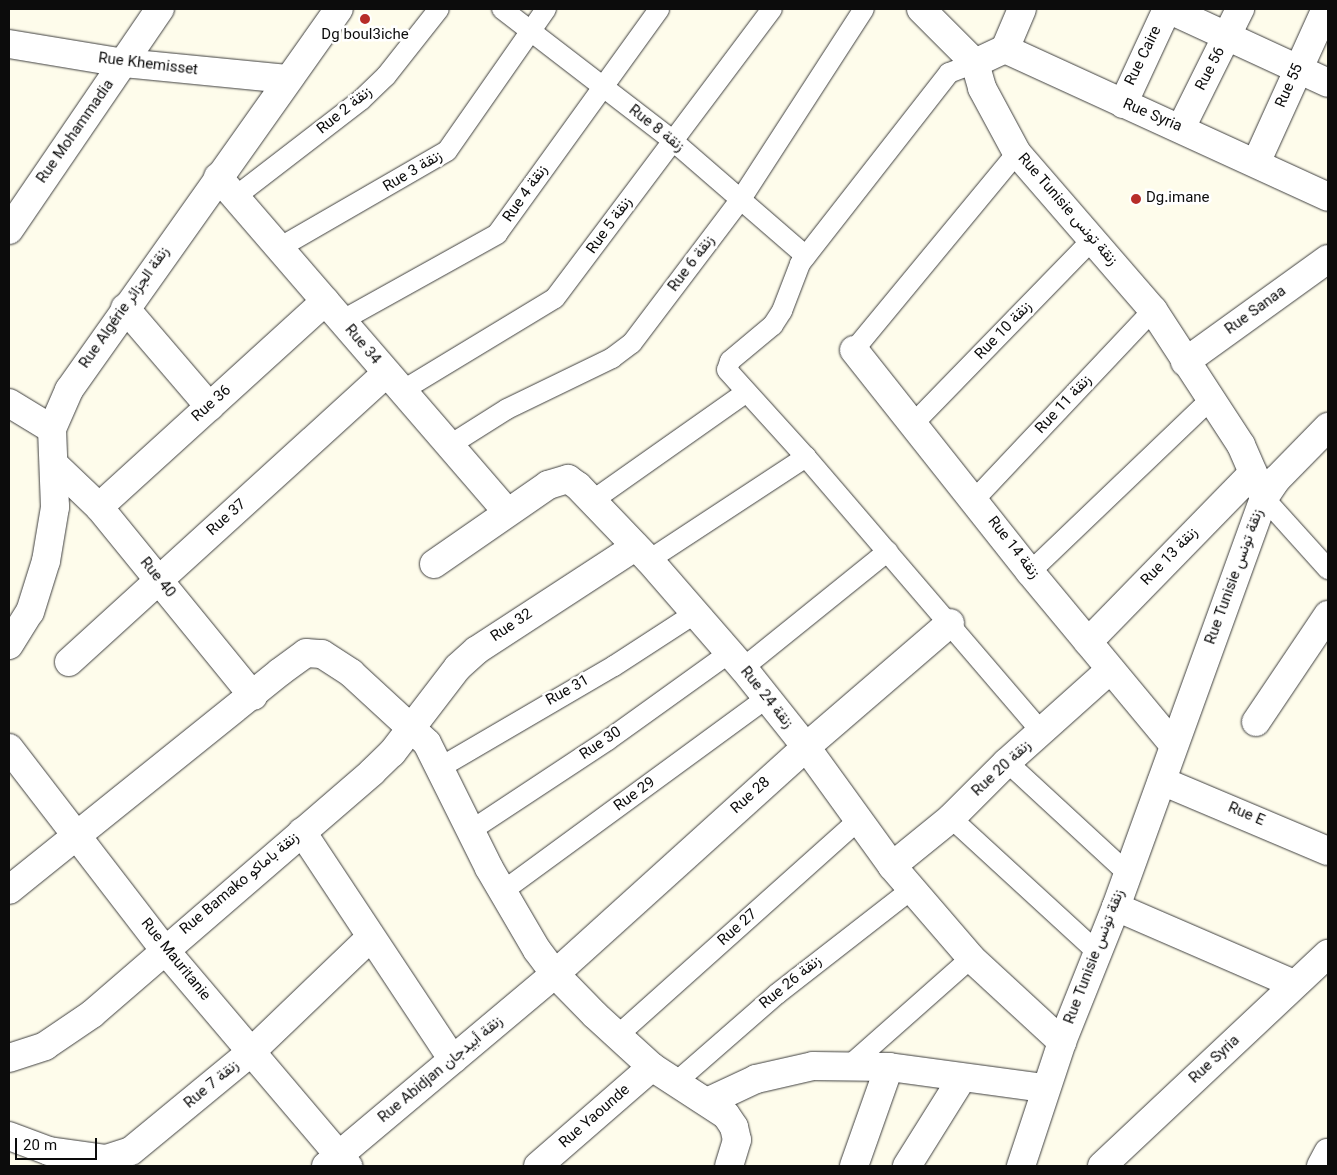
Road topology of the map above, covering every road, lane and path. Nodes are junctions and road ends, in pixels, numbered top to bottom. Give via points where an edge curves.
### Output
1 (160, 9) edge
2 (339, 9) edge
3 (439, 9) edge
4 (502, 9) edge
5 (546, 9) edge
6 (659, 9) edge
7 (772, 9) edge
8 (864, 9) edge
9 (921, 9) edge
10 (1022, 9) edge
11 (1168, 9) edge
12 (1240, 9) edge
13 (1326, 9) edge
14 (530, 31) junction
15 (1227, 38) junction
16 (9, 44) edge
17 (1004, 49) junction
18 (124, 63) junction
19 (976, 63) junction
20 (1298, 69) junction
21 (287, 80) junction
22 (1328, 83) edge
23 (603, 88) junction
24 (1123, 104) junction
25 (1181, 128) junction
26 (672, 140) junction
27 (1017, 153) junction
28 (1256, 163) junction
29 (218, 177) junction
30 (1327, 193) edge
31 (235, 197) junction
32 (741, 199) junction
33 (9, 230) edge
34 (1093, 239) junction
35 (279, 248) junction
36 (806, 256) junction
37 (1328, 259) edge
38 (125, 308) junction
39 (1152, 310) junction
40 (333, 311) junction
41 (854, 350) joint
42 (1184, 362) junction
43 (393, 383) junction
44 (745, 393) junction
45 (1211, 399) junction
46 (9, 403) edge
47 (210, 407) junction
48 (914, 422) junction
49 (1328, 427) edge
50 (52, 429) junction
51 (450, 445) junction
52 (806, 457) junction
53 (55, 464) junction
54 (1254, 473) junction
55 (1264, 498) junction
56 (975, 499) junction
57 (592, 501) junction
58 (99, 507) junction
59 (507, 512) junction
60 (888, 551) junction
61 (642, 554) junction
62 (434, 564) dead end
63 (1328, 569) edge
64 (1030, 572) junction
65 (159, 580) junction
66 (694, 614) junction
67 (1328, 615) edge
68 (950, 624) junction
69 (1088, 642) junction
70 (9, 645) edge
71 (736, 661) junction
72 (69, 662) dead end
73 (1110, 670) junction
74 (253, 696) junction
75 (767, 698) junction
76 (1256, 722) dead end
77 (411, 728) junction
78 (1042, 732) junction
79 (1173, 744) junction
80 (806, 747) junction
81 (9, 748) edge
82 (1007, 762) junction
83 (441, 767) junction
84 (1162, 781) junction
85 (951, 818) junction
86 (859, 820) junction
87 (470, 831) junction
88 (302, 832) junction
89 (77, 838) junction
90 (1328, 851) edge
91 (892, 866) junction
92 (1126, 872) junction
93 (912, 888) junction
94 (9, 890) edge
95 (503, 891) junction
96 (1116, 907) junction
97 (371, 937) junction
98 (164, 949) junction
99 (1097, 952) junction
100 (1328, 954) edge
101 (971, 958) junction
102 (555, 974) junction
103 (1294, 984) junction
104 (617, 1036) junction
105 (1062, 1042) junction
106 (251, 1052) junction
107 (9, 1058) edge
108 (453, 1060) junction
109 (849, 1066) junction
110 (652, 1067) junction
111 (889, 1067) junction
112 (962, 1078) junction
113 (675, 1083) junction
114 (1045, 1088) junction
115 (707, 1102) junction
116 (9, 1136) edge
117 (1328, 1153) edge
118 (338, 1163) edge
119 (538, 1166) edge
120 (729, 1166) edge
121 (854, 1166) edge
122 (907, 1166) edge
123 (1021, 1166) edge
124 (1102, 1166) edge
125 (1322, 1166) edge

1 - 18 street, Rue Mohammadia
2 - 21 street, Rue Algérie زنقة الجزائر
3 - 31 street, Rue 2 زنقة via 386,76 361,100
4 - 14 street, Rue 8 زنقة
5 - 14 street, Rue 3 زنقة
6 - 23 street, Rue 4 زنقة
7 - 26 street, Rue 5 زنقة
8 - 32 street, Rue 6 زنقة
9 - 19 street
10 - 17 street
11 - 15 street
11 - 24 street, Rue Caire
12 - 15 street, Rue 56
13 - 20 street, Rue 55
14 - 23 street, Rue 8 زنقة
14 - 35 street, Rue 3 زنقة via 458,140 438,160
15 - 20 street
15 - 25 street, Rue 56
16 - 18 street, Rue Khemisset
17 - 19 street
17 - 24 street, Rue Syria
18 - 21 street, Rue Khemisset
18 - 33 street, Rue Mohammadia
19 - 27 street, Rue Tunisie زنقة تونس via 982,88
19 - 36 street via 949,73
20 - 22 street
20 - 28 street, Rue 55
21 - 29 street, Rue Algérie زنقة الجزائر
23 - 26 street, Rue 8 زنقة
23 - 40 street, Rue 4 زنقة via 497,234
24 - 25 street, Rue Syria
25 - 28 street, Rue Syria
26 - 32 street, Rue 8 زنقة
26 - 43 street, Rue 5 زنقة via 575,275 554,298
27 - 34 street, Rue Tunisie زنقة تونس
27 - 41 street
28 - 30 street, Rue Syria
29 - 31 street, Rue 34
29 - 38 street, Rue Algérie زنقة الجزائر
31 - 35 street, Rue 34
32 - 36 street, Rue 8 زنقة
32 - 51 street, Rue 6 زنقة via 645,328 620,353 507,409
34 - 39 street, Rue Tunisie زنقة تونس
34 - 48 street, Rue 10 زنقة
35 - 40 street, Rue 34
36 - 44 street via 792,279 782,311 765,333 727,367 729,375
37 - 42 street, Rue Sanaa
38 - 47 street
38 - 50 street, Rue Algérie زنقة الجزائر via 68,390
39 - 42 street, Rue Tunisie زنقة تونس
39 - 56 street, Rue 11 زنقة
40 - 43 street, Rue 34
40 - 47 street, Rue 36
41 - 48 street, Rue 14 زنقة
42 - 45 street, Rue Tunisie زنقة تونس
43 - 51 street, Rue 34
43 - 65 street, Rue 37
44 - 52 street
44 - 57 street
45 - 54 street, Rue Tunisie زنقة تونس via 1241,445
45 - 64 street
46 - 50 street
47 - 58 street, Rue 36
48 - 56 street, Rue 14 زنقة
49 - 55 street
50 - 53 street, Rue Algérie زنقة الجزائر
51 - 59 street, Rue 34
52 - 60 street
52 - 61 street
53 - 58 street, Rue 40
53 - 70 street, Rue Algérie زنقة الجزائر via 55,507 39,593
54 - 55 street, Rue Tunisie زنقة تونس
54 - 69 street, Rue 13 زنقة
55 - 63 street
55 - 79 street, Rue Tunisie زنقة تونس
56 - 64 street, Rue 14 زنقة
57 - 59 street, Rue 24 زنقة via 578,486 565,479 548,485
57 - 61 street, Rue 24 زنقة
58 - 65 street, Rue 40
59 - 62 street, Rue 24 زنقة
60 - 68 street
60 - 71 street, Rue 30
61 - 66 street, Rue 24 زنقة
61 - 77 street, Rue 32 via 477,650 448,678
64 - 69 street, Rue 14 زنقة
65 - 72 street, Rue 37
65 - 74 street, Rue 40
66 - 71 street, Rue 24 زنقة
66 - 83 street, Rue 31 via 614,666
67 - 76 street
68 - 78 street
68 - 80 street, Rue 28
69 - 73 street, Rue 14 زنقة
71 - 75 street, Rue 24 زنقة
71 - 87 street, Rue 30
73 - 78 street, Rue 20 زنقة
73 - 79 street, Rue 14 زنقة
74 - 77 street via 280,672 313,652 332,659 351,673
74 - 89 street
75 - 80 street, Rue 24 زنقة
75 - 95 street, Rue 29
77 - 83 street via 426,743
77 - 88 street, Rue Bamako زنقة باماكو via 372,772
78 - 82 street, Rue 20 زنقة
79 - 84 street, Rue Tunisie زنقة تونس
80 - 86 street, Rue 24 زنقة
80 - 102 street, Rue 28
81 - 89 street, Rue Mauritanie
82 - 85 street, Rue 20 زنقة
82 - 92 street
83 - 87 street
84 - 90 street, Rue E
84 - 92 street, Rue Tunisie زنقة تونس
85 - 91 street, Rue 20 زنقة
85 - 99 street
86 - 91 street, Rue 24 زنقة
86 - 104 street, Rue 27
87 - 95 street
88 - 97 street
88 - 98 street, Rue Bamako زنقة باماكو
89 - 94 street
89 - 98 street, Rue Mauritanie
91 - 93 street, Rue 24 زنقة
92 - 96 street, Rue Tunisie زنقة تونس
93 - 101 street, Rue 24 زنقة
93 - 113 street, Rue 26 زنقة via 777,994
95 - 102 street via 537,950
96 - 99 street, Rue Tunisie زنقة تونس
96 - 103 street
97 - 106 street, Rue 7 زنقة
97 - 108 street
98 - 106 street, Rue Mauritanie
98 - 107 street, Rue Bamako زنقة باماكو via 75,1027 45,1046
99 - 105 street, Rue Tunisie زنقة تونس
100 - 103 street, Rue Syria
101 - 105 street, Rue 24 زنقة
101 - 109 street
102 - 104 street
102 - 108 street, Rue Abidjan زنقة أبيدجان
103 - 124 street, Rue Syria
104 - 110 street
105 - 114 street, Rue Tunisie زنقة تونس
106 - 116 street, Rue 7 زنقة via 151,1137 118,1157 106,1159 49,1150
106 - 118 street, Rue Mauritanie
108 - 118 street, Rue Abidjan زنقة أبيدجان
109 - 111 street
109 - 115 street via 813,1066 785,1071 756,1079
110 - 113 street
110 - 119 street, Rue Yaounde
111 - 112 street
111 - 121 street
112 - 114 street
112 - 122 street
113 - 115 street
114 - 123 street, Rue Tunisie زنقة تونس
115 - 120 street via 726,1115 734,1127 737,1140
117 - 125 street

